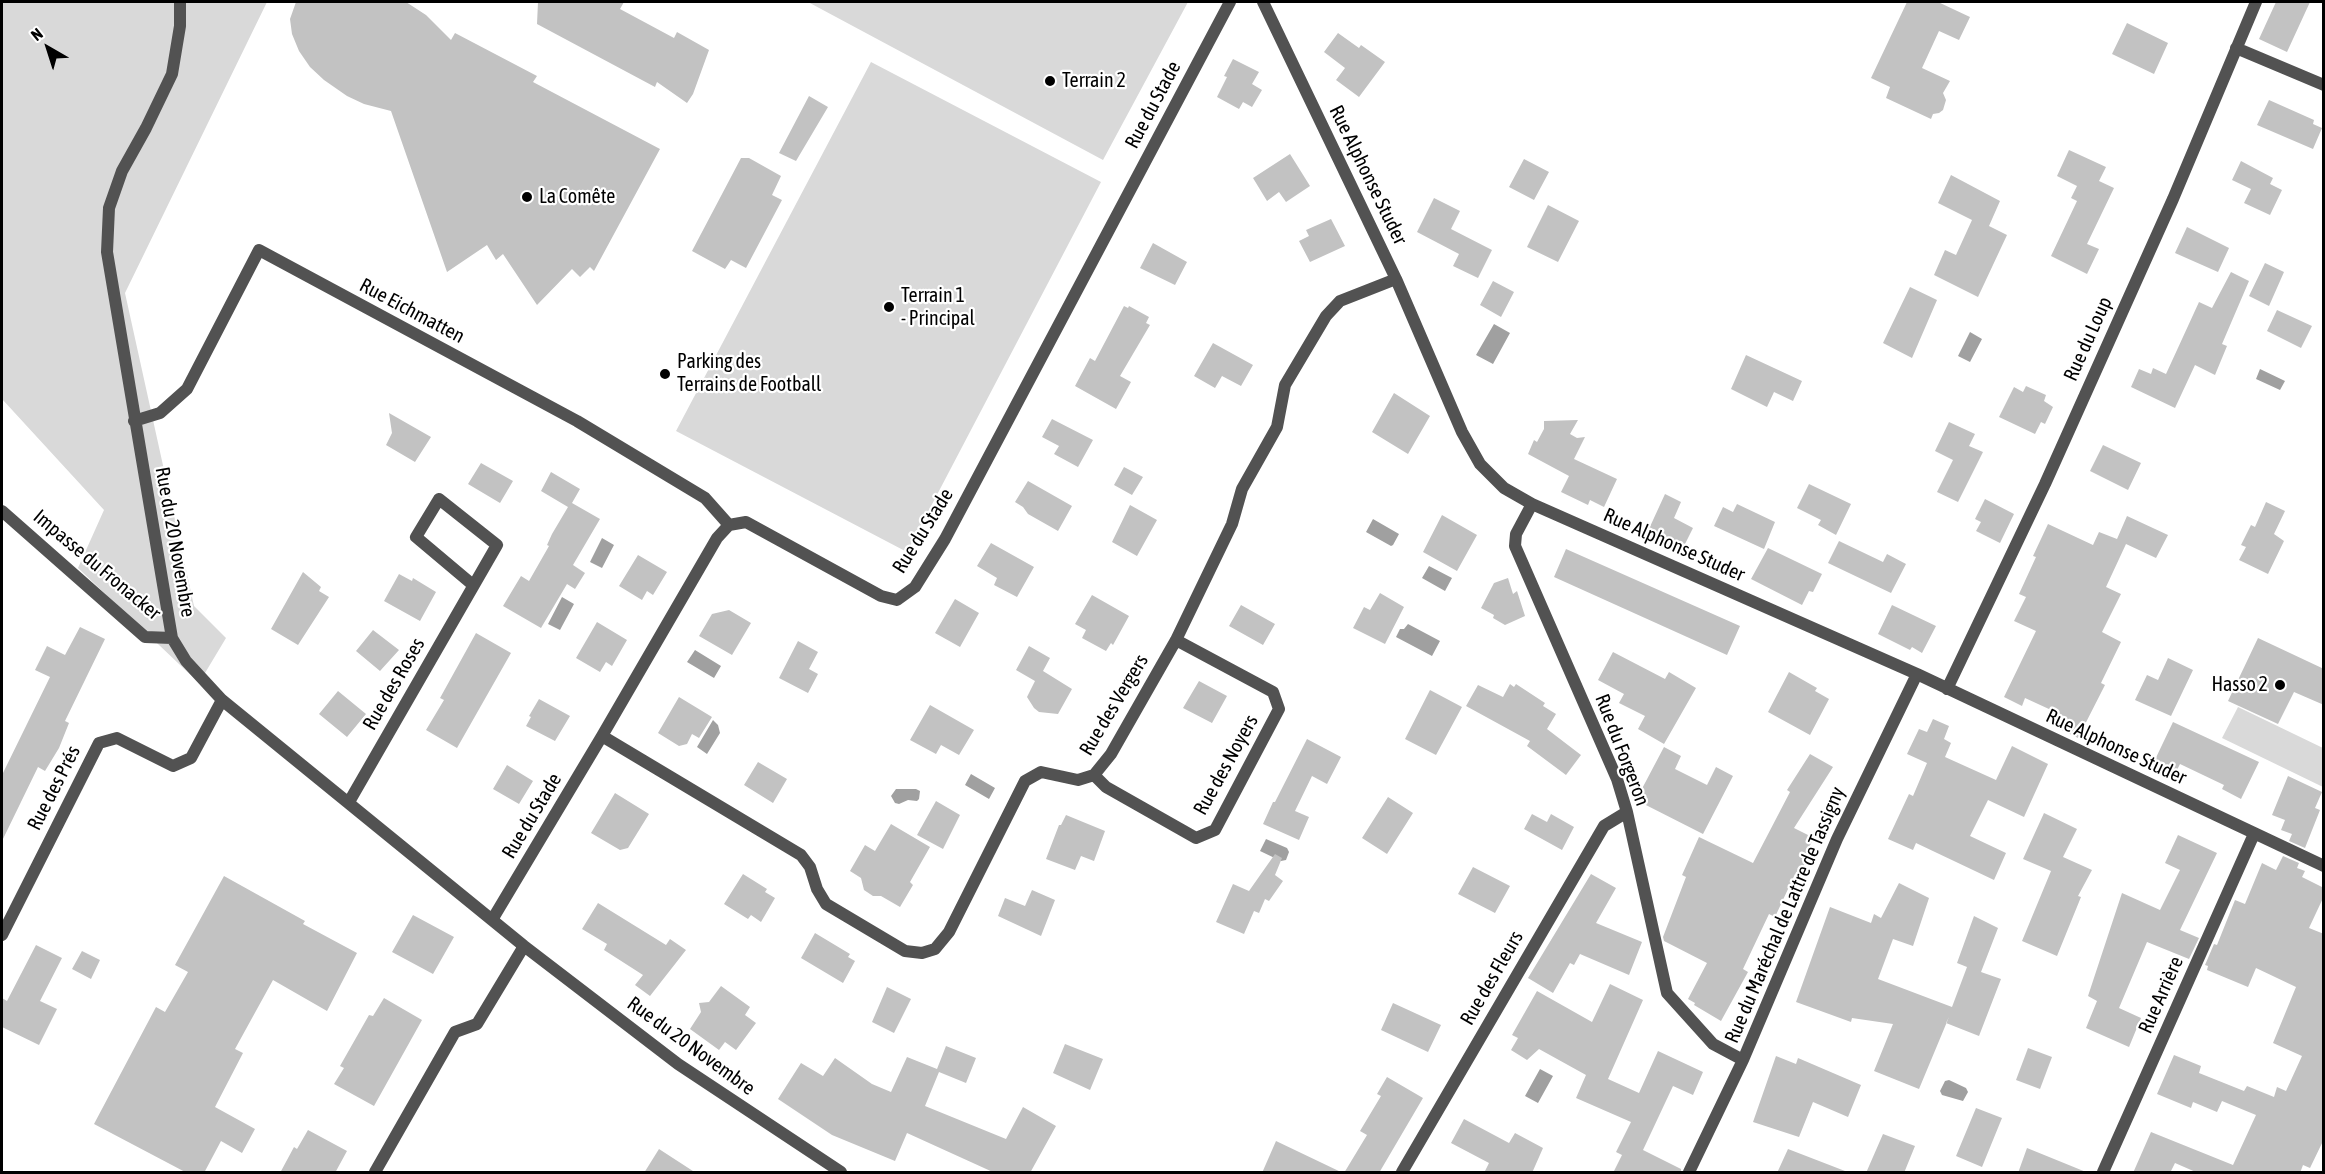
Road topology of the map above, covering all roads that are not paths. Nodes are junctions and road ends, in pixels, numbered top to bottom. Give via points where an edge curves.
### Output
1 (180, 2) edge
2 (1230, 2) edge
3 (1263, 2) edge
4 (2256, 2) edge
5 (2236, 48) junction
6 (2324, 85) edge
7 (1396, 279) junction
8 (134, 421) junction
9 (1532, 504) junction
10 (2, 511) edge
11 (729, 525) junction
12 (473, 585) junction
13 (172, 638) junction
14 (1176, 640) junction
15 (1917, 674) junction
16 (1947, 690) junction
17 (222, 700) junction
18 (602, 736) junction
19 (1094, 775) junction
20 (349, 802) junction
21 (1627, 812) junction
22 (2254, 834) junction
23 (2324, 866) edge
24 (492, 920) junction
25 (2, 935) edge
26 (524, 946) junction
27 (1743, 1060) junction
28 (375, 1173) edge
29 (841, 1173) edge
30 (1401, 1173) edge
31 (1689, 1173) edge
32 (2103, 1173) edge

1 - 8 street, Rue du 20 Novembre via 172,74 122,171 109,208 107,252
2 - 11 street, Rue du Stade via 945,540 915,587 897,600 881,596 746,522
3 - 7 street, Rue Alphonse Studer
4 - 5 street, Rue du Loup
5 - 6 street
5 - 16 street, Rue du Loup via 2045,484
7 - 9 street, Rue Alphonse Studer via 1462,432 1480,464 1503,488
7 - 14 street, Rue des Vergers via 1340,301 1326,316 1285,385 1277,427 1242,489 1232,524
8 - 11 street, Rue Eichmatten via 160,413 187,389 259,250 577,421 705,498
8 - 13 street, Rue du 20 Novembre
9 - 15 street, Rue Alphonse Studer
9 - 21 street, Rue du Forgeron via 1516,534 1515,546 1617,779
10 - 13 street, Impasse du Fronacker via 145,637
11 - 18 street, Rue du Stade via 717,538
12 - 12 street, Rue des Roses via 497,545 439,499 416,537
12 - 20 street, Rue des Roses
13 - 17 street, Rue du 20 Novembre via 186,661
14 - 19 street, Rue des Vergers via 1111,754
14 - 19 street, Rue des Noyers via 1273,692 1279,709 1215,830 1196,838 1106,787
15 - 16 street, Rue Alphonse Studer
15 - 27 street, Rue du Maréchal de Lattre de Tassigny via 1836,839
16 - 22 street, Rue Alphonse Studer
17 - 20 street, Rue du 20 Novembre
17 - 25 street, Rue des Prés via 191,758 173,766 117,738 99,743
18 - 19 street, Rue des Vergers via 801,855 826,904 905,951 922,953 935,949 949,932 1025,781 1041,772 1078,780
18 - 24 street, Rue du Stade
20 - 24 street, Rue du 20 Novembre
21 - 27 street, Rue du Forgeron via 1667,993 1713,1044
21 - 30 street, Rue des Fleurs via 1604,826
22 - 23 street, Rue Alphonse Studer
22 - 32 street, Rue Arrière
24 - 26 street, Rue du 20 Novembre
26 - 28 street via 477,1024 455,1032
26 - 29 street, Rue du 20 Novembre via 678,1064
27 - 31 street, Rue du Maréchal de Lattre de Tassigny

